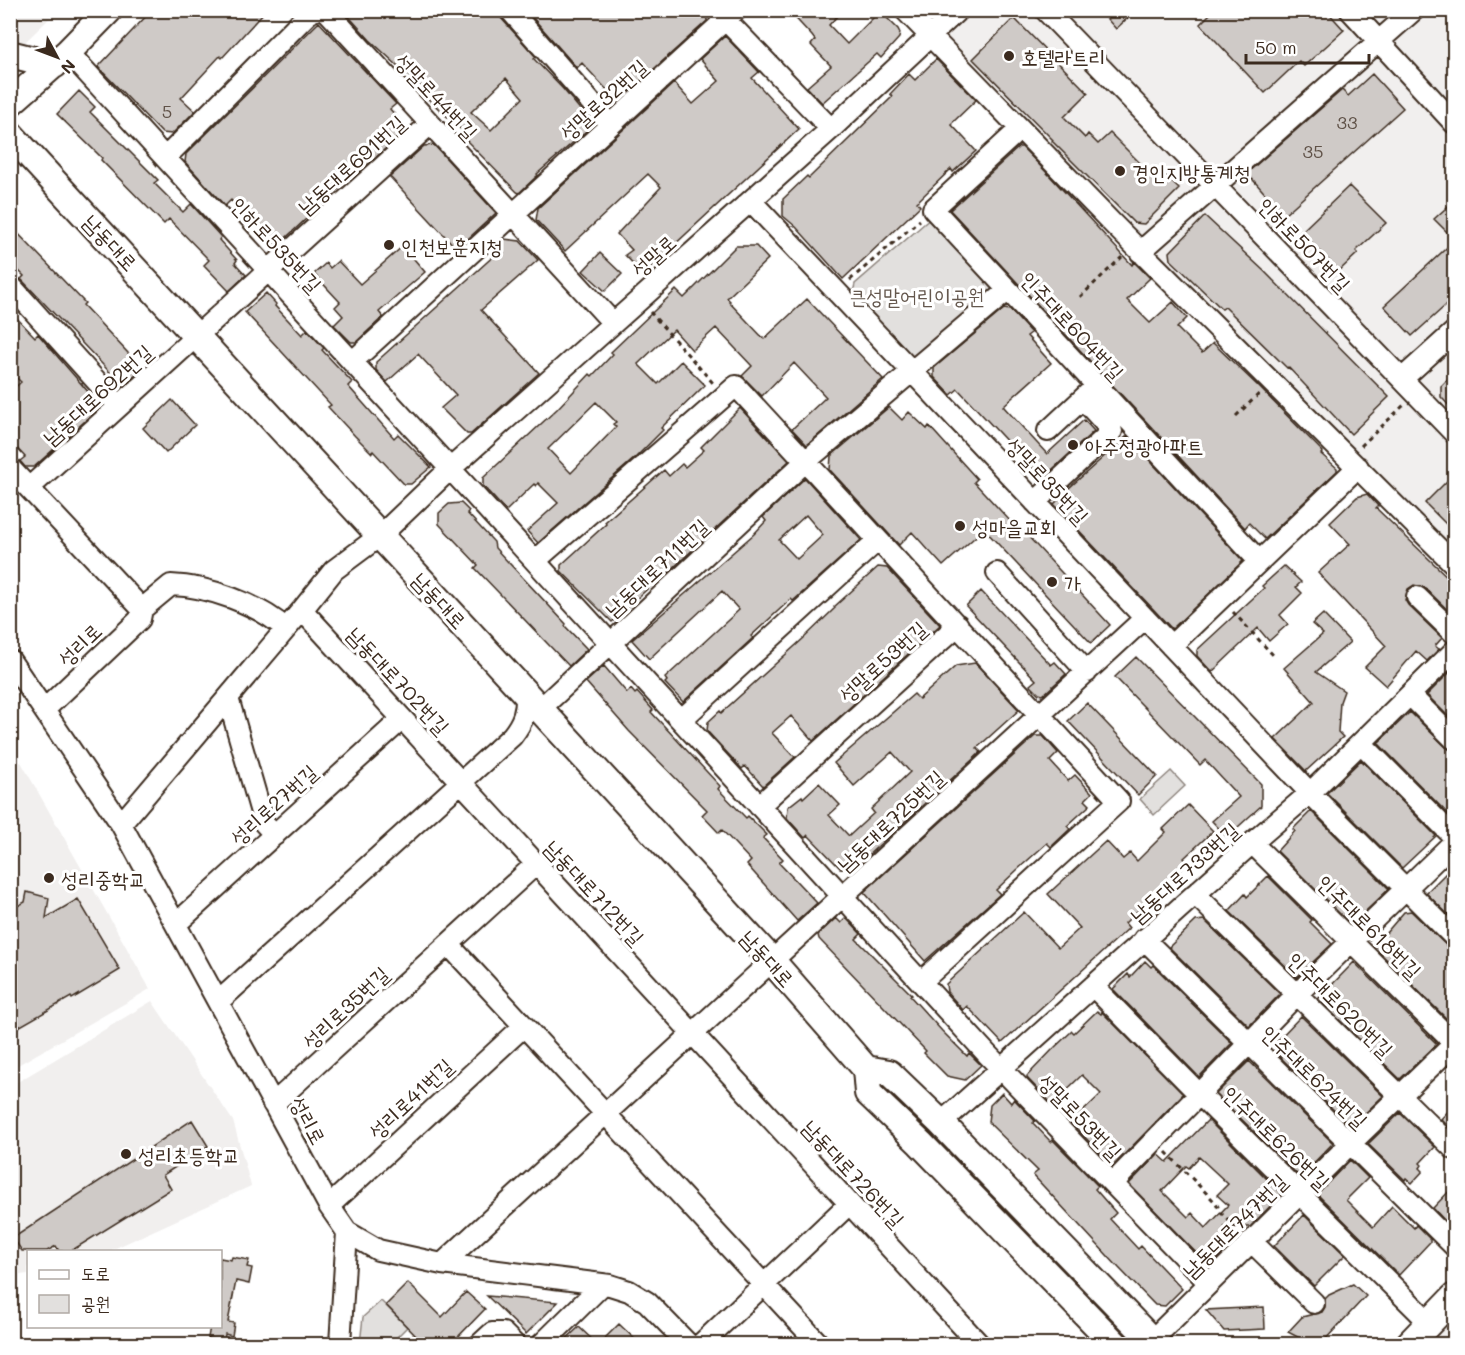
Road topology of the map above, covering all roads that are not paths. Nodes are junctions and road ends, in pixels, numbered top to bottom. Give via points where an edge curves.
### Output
1 (109, 10) edge
2 (315, 10) edge
3 (326, 10) edge
4 (510, 10) edge
5 (904, 10) edge
6 (958, 10) edge
7 (1046, 10) edge
8 (1350, 10) edge
9 (1414, 10) edge
10 (726, 14) edge
11 (930, 37) junction
12 (1378, 41) junction
13 (10, 54) edge
14 (61, 59) junction
15 (10, 104) edge
16 (1455, 123) edge
17 (430, 124) junction
18 (610, 124) junction
19 (831, 129) junction
20 (1020, 129) junction
21 (10, 134) edge
22 (165, 158) junction
23 (1214, 184) junction
24 (751, 201) junction
25 (512, 213) junction
26 (1137, 248) junction
27 (268, 270) junction
28 (10, 285) edge
29 (1008, 290) junction
30 (613, 323) junction
31 (1455, 332) edge
32 (197, 335) junction
33 (352, 362) junction
34 (912, 371) junction
35 (1409, 386) junction
36 (1090, 393) junction
37 (119, 406) junction
38 (1048, 431) dead end
39 (1455, 433) edge
40 (806, 462) junction
41 (1353, 463) junction
42 (10, 468) edge
43 (450, 469) junction
44 (29, 488) junction
45 (1035, 502) junction
46 (381, 535) junction
47 (878, 540) junction
48 (535, 561) junction
49 (1258, 561) junction
50 (1455, 564) edge
51 (997, 573) dead end
52 (1417, 597) dead end
53 (142, 609) junction
54 (302, 610) junction
55 (1145, 618) junction
56 (958, 625) junction
57 (286, 629) junction
58 (1455, 633) edge
59 (610, 643) junction
60 (1171, 646) junction
61 (1455, 651) edge
62 (12, 667) edge
63 (1087, 672) junction
64 (1411, 696) junction
65 (228, 698) junction
66 (540, 709) junction
67 (44, 710) junction
68 (1041, 715) junction
69 (402, 719) junction
70 (681, 720) junction
71 (512, 736) junction
72 (1455, 739) edge
73 (1361, 743) junction
74 (461, 783) junction
75 (1310, 794) junction
76 (759, 806) junction
77 (121, 824) junction
78 (275, 835) junction
79 (1455, 837) edge
80 (1455, 842) edge
81 (1252, 843) junction
82 (536, 864) junction
83 (1406, 889) junction
84 (1195, 894) junction
85 (843, 896) junction
86 (176, 924) junction
87 (1455, 937) edge
88 (1144, 939) junction
89 (1351, 941) junction
90 (448, 944) junction
91 (772, 961) junction
92 (921, 982) junction
93 (1093, 986) junction
94 (1297, 994) junction
95 (218, 1002) junction
96 (524, 1026) junction
97 (693, 1034) junction
98 (1455, 1043) edge
99 (1249, 1045) junction
100 (1000, 1068) junction
101 (866, 1069) junction
102 (1200, 1095) junction
103 (1400, 1096) junction
104 (273, 1104) junction
105 (605, 1114) junction
106 (940, 1123) junction
107 (1350, 1144) junction
108 (1455, 1149) edge
109 (1113, 1183) junction
110 (1300, 1193) junction
111 (849, 1204) junction
112 (328, 1206) junction
113 (347, 1232) junction
114 (1452, 1239) edge
115 (1251, 1241) junction
116 (442, 1264) junction
117 (1209, 1283) junction
118 (603, 1284) junction
119 (764, 1285) junction
120 (1455, 1297) edge
121 (1314, 1303) dead end
122 (1429, 1322) junction
123 (1153, 1343) edge
124 (340, 1344) edge
125 (480, 1344) edge
126 (514, 1344) edge
127 (542, 1344) edge
128 (688, 1344) edge
129 (701, 1344) edge
130 (819, 1344) edge
131 (979, 1344) edge
132 (1115, 1344) edge
133 (1409, 1344) edge

1 - 14 main road
2 - 22 street
3 - 17 street, 성말로44번길
4 - 18 street
5 - 11 street
6 - 11 street, 성말로
7 - 23 street, 인하로507번길
8 - 12 street
9 - 12 street
10 - 18 street, 성말로32번길
10 - 19 street, 성말로32번길
11 - 19 street, 성말로
11 - 20 street
12 - 16 street
12 - 23 street
13 - 14 main road
14 - 15 main road
14 - 22 street, 인하로535번길
17 - 25 street, 성말로44번길
17 - 27 street, 남동대로691번길
18 - 25 street, 성말로32번길
19 - 24 street, 성말로
20 - 26 street
20 - 29 street, 인주대로604번길 via 933,209
21 - 32 main road, 남동대로
22 - 27 street, 인하로535번길
23 - 26 street
23 - 35 street, 인하로507번길
24 - 30 street, 성말로
24 - 34 street, 성말로35번길
25 - 30 street, 성말로44번길
25 - 33 street
26 - 41 street
27 - 32 street, 남동대로691번길
27 - 33 street, 인하로535번길
28 - 37 street
29 - 34 street, 남동대로711번길
29 - 36 street, 인주대로604번길
30 - 43 street, 성말로
31 - 35 street
32 - 37 street, 남동대로692번길
32 - 46 main road, 남동대로
33 - 43 street, 인하로535번길
34 - 40 street, 남동대로711번길
34 - 45 street, 성말로35번길
35 - 39 street, 인하로507번길
36 - 38 street
36 - 45 street via 1112,431
36 - 49 street, 인주대로604번길
37 - 44 street, 남동대로692번길
40 - 47 street
40 - 48 street via 730,391
40 - 59 street, 남동대로711번길
41 - 49 street
41 - 50 street
42 - 44 street
43 - 46 street, 성말로
43 - 48 street, 성말로53번길
44 - 53 street
45 - 55 street, 성말로35번길
46 - 54 street via 334,570
46 - 66 main road, 남동대로
47 - 56 street
47 - 70 street
48 - 59 street, 성말로53번길
49 - 60 street
51 - 63 street
52 - 58 street
53 - 57 street via 171,585 185,585 242,601
53 - 67 street, 성리로 via 140,619
54 - 57 street
54 - 69 street, 남동대로702번길
55 - 60 street, 성말로35번길
55 - 63 street, 남동대로725번길
56 - 68 street
56 - 76 street, 성말로53번길
57 - 65 street
59 - 66 street, 남동대로711번길
59 - 70 street, 성말로53번길
60 - 75 street, 성말로35번길
61 - 64 street, 남동대로733번길
62 - 67 street, 성리로
63 - 68 street, 남동대로725번길
64 - 72 street
64 - 73 street, 남동대로733번길
65 - 77 street
65 - 78 street via 264,823
66 - 71 street via 526,708 522,724
66 - 71 street via 541,724
66 - 91 main road, 남동대로
67 - 77 street, 성리로
68 - 85 street, 남동대로725번길
68 - 92 street via 1119,801
69 - 74 street, 남동대로702번길
69 - 78 street, 성리로27번길
70 - 76 street, 성말로53번길
71 - 74 street
73 - 75 street, 남동대로733번길
73 - 79 street
74 - 82 street, 남동대로712번길
74 - 95 street
75 - 81 street, 남동대로733번길
75 - 83 street, 성말로35번길
76 - 85 street, 성말로53번길
77 - 86 street, 성리로
78 - 86 street, 성리로27번길
80 - 83 street
81 - 84 street, 남동대로733번길
81 - 89 street, 인주대로618번길
82 - 90 street, 성리로35번길
82 - 97 street, 남동대로712번길
83 - 87 street, 성말로35번길
83 - 89 street
84 - 88 street, 남동대로733번길
84 - 94 street, 인주대로620번길
85 - 91 street, 남동대로725번길
85 - 92 street, 성말로53번길
86 - 95 street, 성리로
88 - 93 street, 남동대로733번길
88 - 99 street, 인주대로624번길
89 - 94 street
89 - 98 street, 인주대로618번길
90 - 96 street
90 - 104 street, 성리로35번길
91 - 97 street
91 - 101 main road, 남동대로
92 - 100 street, 성말로53번길
93 - 100 street, 남동대로733번길
93 - 102 street, 인주대로626번길
94 - 99 street
94 - 103 street, 인주대로620번길
95 - 104 street, 성리로
96 - 105 street
96 - 112 street, 성리로41번길
97 - 105 street
97 - 111 street, 남동대로726번길
98 - 103 street, 남동대로747번길
99 - 102 street
99 - 107 street, 인주대로624번길
100 - 106 street, 남동대로733번길
100 - 109 street, 성말로53번길
101 - 106 main road via 889,1073
101 - 132 main road, 남동대로 via 868,1093
102 - 109 street
102 - 110 street, 인주대로626번길
103 - 107 street, 남동대로747번길
103 - 108 street, 인주대로620번길
104 - 112 street, 성리로
105 - 116 street
105 - 119 street
106 - 123 main road
107 - 110 street, 남동대로747번길
107 - 114 street, 인주대로624번길
109 - 117 street, 성말로53번길
110 - 115 street, 남동대로747번길
110 - 122 street, 인주대로626번길
111 - 119 street
111 - 131 street, 남동대로726번길
112 - 113 street, 성리로
113 - 116 street, 성리로 via 378,1250
113 - 124 street
115 - 117 street, 남동대로747번길
115 - 121 street
116 - 118 street, 성리로
117 - 123 street, 남동대로747번길
118 - 127 street
118 - 128 street, 성리로 via 638,1295
119 - 129 street
119 - 130 street
120 - 122 main road
122 - 133 main road
125 - 126 street via 492,1334 503,1333

